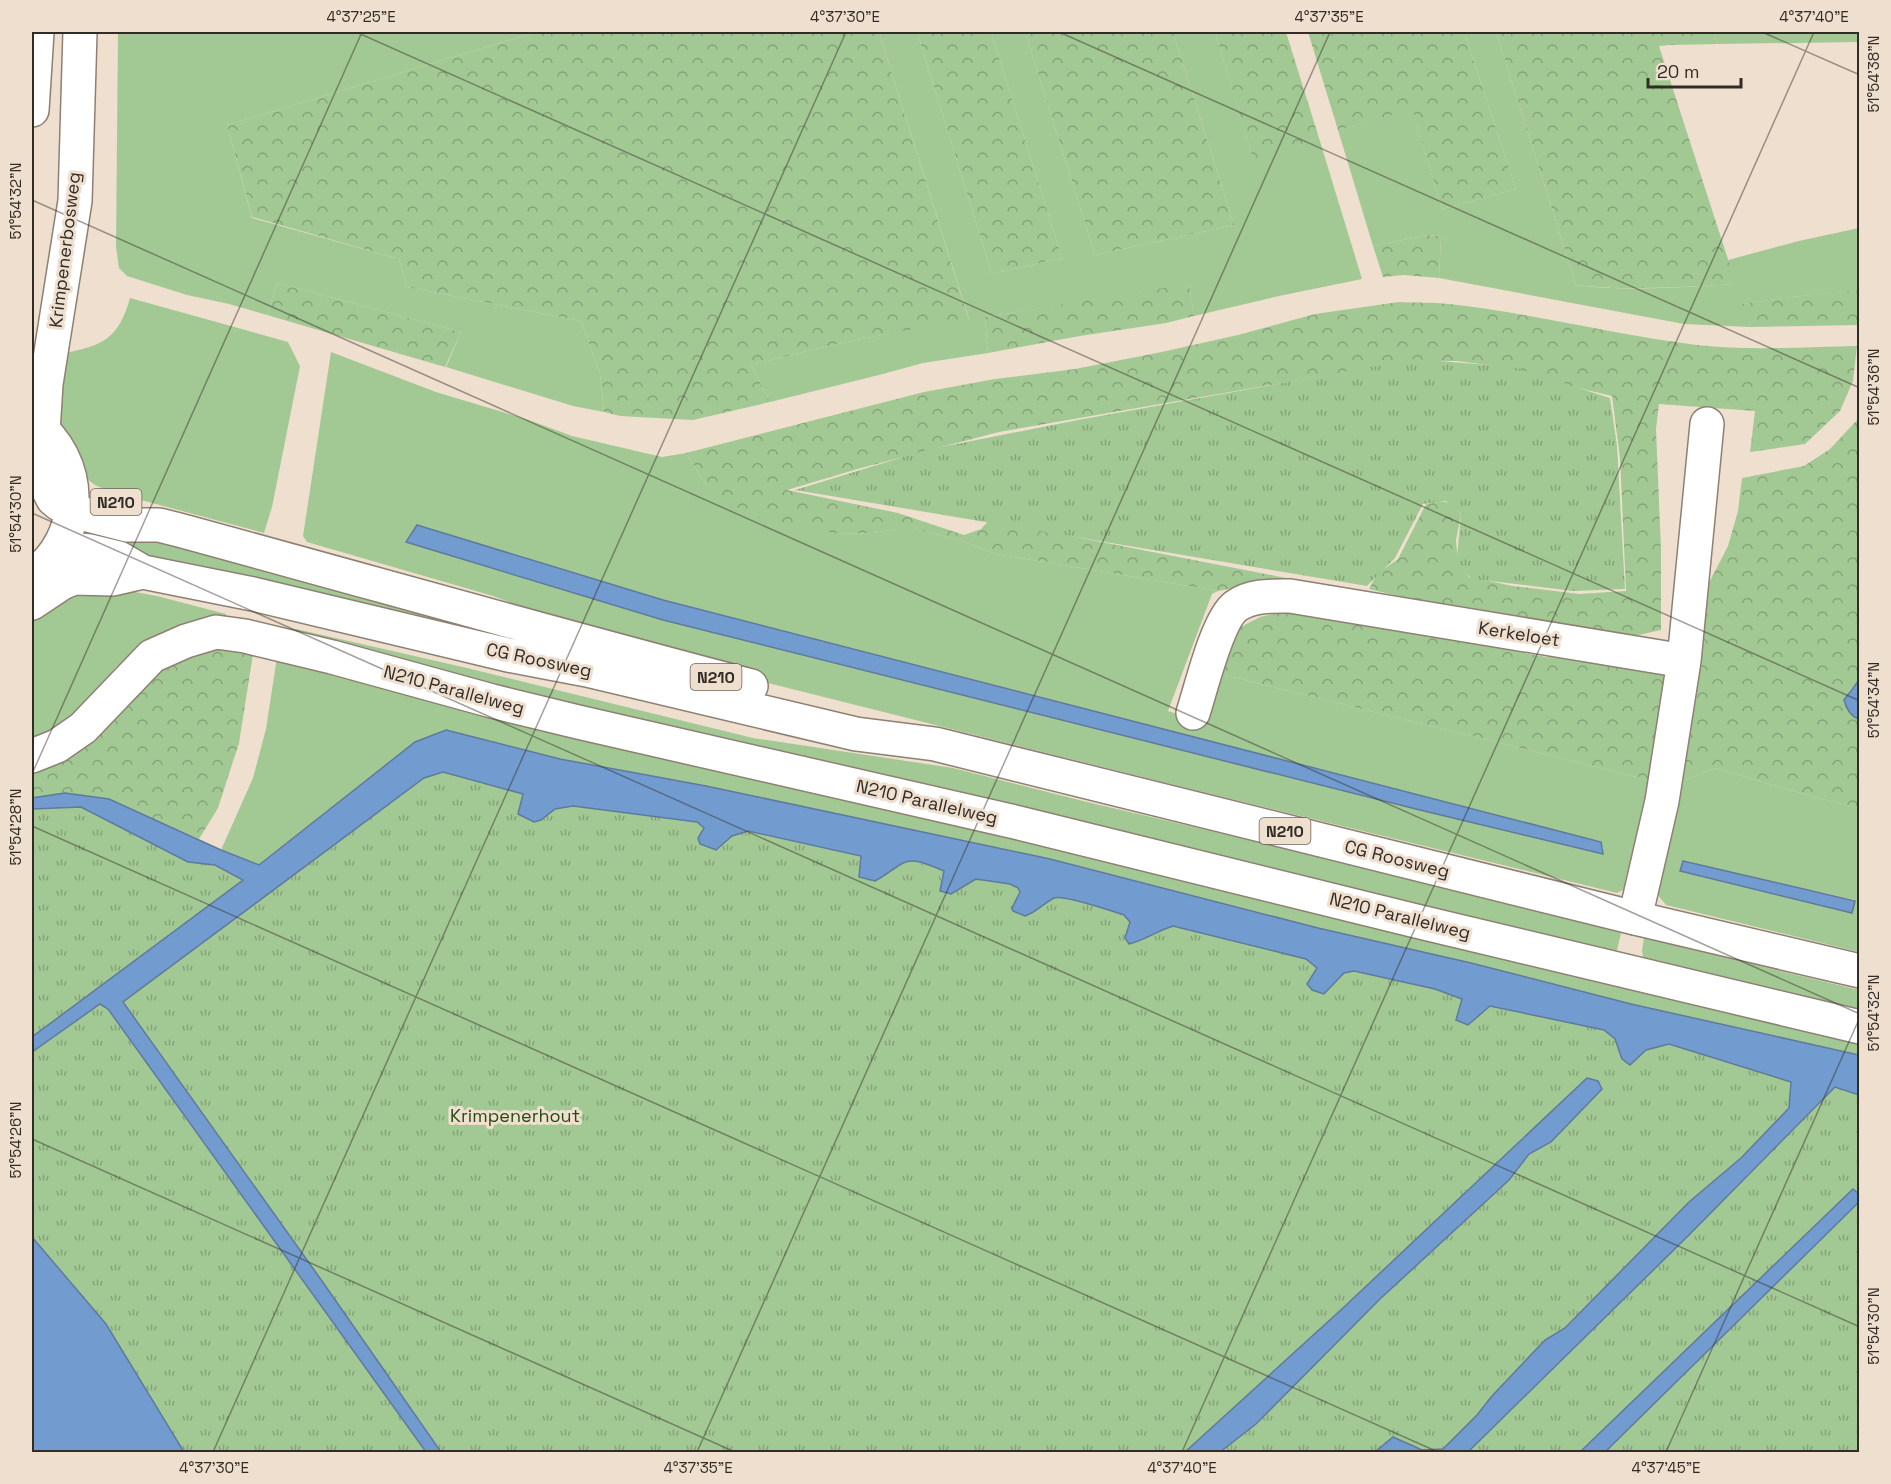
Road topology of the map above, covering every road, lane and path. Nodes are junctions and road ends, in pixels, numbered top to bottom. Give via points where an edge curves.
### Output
1 (38, 32) edge
2 (80, 32) edge
3 (32, 110) edge
4 (1707, 423) dead end
5 (35, 437) edge
6 (72, 497) junction
7 (60, 548) junction
8 (143, 572) junction
9 (47, 580) edge
10 (32, 603) edge
11 (1684, 661) junction
12 (1193, 713) dead end
13 (935, 744) junction
14 (32, 756) edge
15 (1635, 918) junction
16 (1860, 971) edge
17 (1860, 1027) edge

1 - 3 main road
2 - 5 main road, Krimpenerbosweg via 75,201
4 - 11 main road
5 - 6 main road, N210 via 64,460
6 - 7 main road, N210
6 - 13 main road, CG Roosweg / N210 via 86,492 131,507 159,525 866,716
7 - 8 main road, CG Roosweg / N210 via 119,558
7 - 9 main road, N210 via 50,560
8 - 9 main road, CG Roosweg / N210 via 113,579
8 - 13 main road, CG Roosweg / N210 via 856,734
9 - 10 main road, N210
11 - 12 main road, Kerkeloet via 1301,598 1260,596 1235,607 1219,630
11 - 15 main road via 1662,801
13 - 15 main road, CG Roosweg / N210
14 - 17 main road, N210 Parallelweg via 57,746 83,728 152,656 186,641 226,633 578,722 1019,822
15 - 16 main road, CG Roosweg / N210

